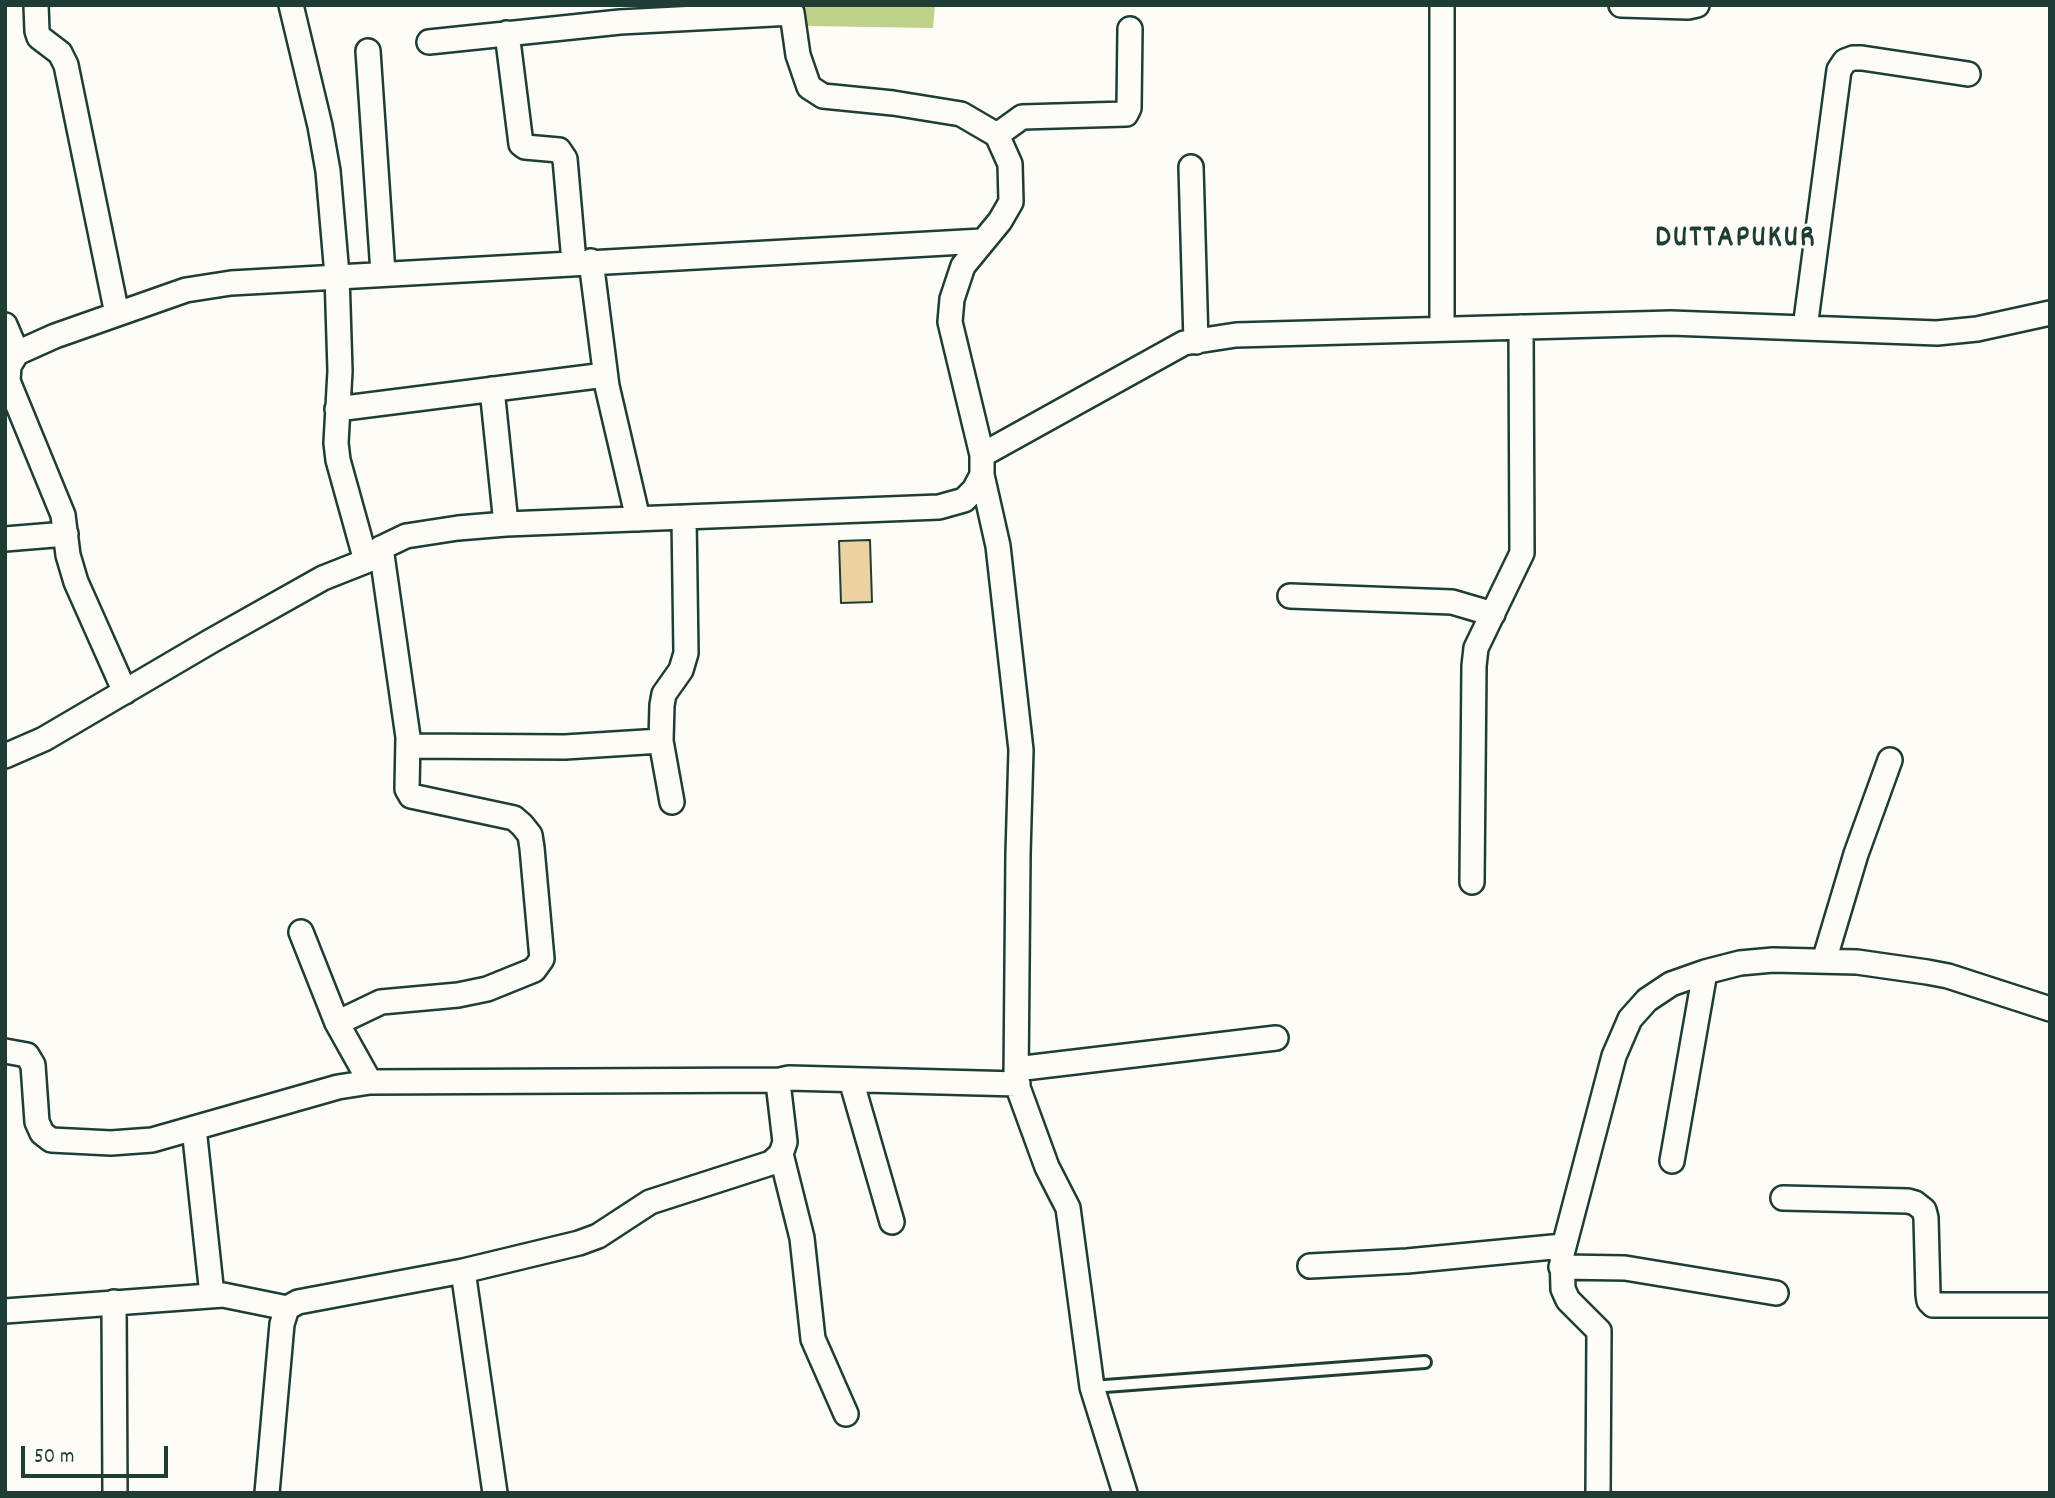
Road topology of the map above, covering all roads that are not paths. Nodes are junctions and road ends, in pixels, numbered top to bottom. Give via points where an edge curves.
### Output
1 (36, 5) edge
2 (291, 5) edge
3 (1442, 5) edge
4 (1621, 5) edge
5 (1697, 5) edge
6 (789, 9) edge
7 (1130, 29) dead end
8 (507, 33) junction
9 (429, 43) dead end
10 (368, 51) dead end
11 (1968, 74) dead end
12 (997, 135) junction
13 (1191, 167) dead end
14 (982, 241) junction
15 (583, 262) junction
16 (383, 273) junction
17 (337, 275) junction
18 (2050, 313) edge
19 (117, 314) junction
20 (5, 325) edge
21 (1521, 327) junction
22 (1805, 328) junction
23 (1442, 330) junction
24 (1196, 342) junction
25 (18, 354) junction
26 (606, 375) junction
27 (492, 389) junction
28 (337, 410) junction
29 (982, 465) junction
30 (684, 517) junction
31 (638, 519) junction
32 (506, 524) junction
33 (65, 534) junction
34 (5, 539) edge
35 (373, 554) junction
36 (1290, 596) dead end
37 (1493, 614) junction
38 (125, 692) junction
39 (661, 741) junction
40 (408, 746) junction
41 (5, 756) edge
42 (1890, 760) dead end
43 (673, 802) dead end
44 (1472, 882) dead end
45 (301, 932) dead end
46 (1824, 961) junction
47 (1705, 972) junction
48 (2050, 1009) edge
49 (337, 1023) junction
50 (1276, 1038) dead end
51 (5, 1051) edge
52 (1017, 1077) junction
53 (780, 1080) junction
54 (851, 1080) junction
55 (370, 1082) junction
56 (194, 1128) junction
57 (780, 1154) junction
58 (1672, 1161) dead end
59 (1783, 1198) dead end
60 (892, 1222) dead end
61 (1562, 1257) junction
62 (1310, 1266) dead end
63 (463, 1271) junction
64 (1776, 1293) dead end
65 (212, 1295) junction
66 (114, 1302) junction
67 (2050, 1305) edge
68 (287, 1308) junction
69 (5, 1311) edge
70 (1425, 1362) dead end
71 (1093, 1387) junction
72 (846, 1414) dead end
73 (115, 1493) edge
74 (267, 1493) edge
75 (495, 1493) edge
76 (1125, 1493) edge
77 (1598, 1493) edge

1 - 19 street via 37,32 66,65
2 - 17 street via 325,149
3 - 23 street
4 - 5 street
6 - 8 street
6 - 12 street via 809,87 823,96 961,114
7 - 12 street via 1126,114 1022,117
8 - 9 street
8 - 15 street via 521,145 559,150 565,159
10 - 16 street
11 - 22 street via 1863,58 1845,61 1839,69
12 - 14 street via 1010,164 1012,202
13 - 24 street
14 - 15 street
14 - 29 street via 957,279 950,322
15 - 16 street
15 - 26 street
16 - 17 street
17 - 19 street via 186,290
17 - 28 street
18 - 22 street via 1937,333
19 - 25 street
20 - 25 street
21 - 22 street via 1671,323
21 - 23 street
21 - 37 street via 1522,553
23 - 24 street via 1236,335
24 - 29 street via 1184,343
25 - 33 street via 9,366 8,381 58,503
26 - 27 street
26 - 31 street
27 - 28 street
27 - 32 street
28 - 35 street via 338,460
29 - 30 street via 974,490 964,500 939,506
29 - 52 street via 998,546 1021,750
30 - 31 street
30 - 39 street via 686,653 681,670 664,694
31 - 32 street
32 - 35 street via 405,536
33 - 34 street
33 - 38 street via 76,582
35 - 38 street
35 - 40 street
36 - 37 street via 1452,602
37 - 44 street via 1476,648 1474,666
38 - 41 street
39 - 40 street via 565,747
39 - 43 street
40 - 49 street via 407,789 411,796 514,818 530,835 542,959 534,970 487,989 381,1002
42 - 46 street
45 - 49 street
46 - 47 street via 1740,963
46 - 48 street via 1948,976
47 - 58 street
47 - 61 street via 1671,984 1630,1019 1614,1056
49 - 55 street
50 - 52 street
51 - 56 street via 27,1055 33,1065 37,1122 51,1140 130,1143
52 - 54 street
52 - 71 street via 1047,1167 1068,1208
53 - 54 street
53 - 55 street
53 - 57 street via 785,1142
54 - 60 street
55 - 56 street
56 - 65 street
57 - 63 street via 772,1163 650,1202 579,1243
57 - 72 street via 802,1238 813,1339
59 - 67 street via 1914,1203 1926,1218 1928,1294 1933,1305
61 - 62 street
61 - 64 street
61 - 77 street via 1568,1300 1600,1331
63 - 68 street via 298,1302
63 - 75 street
65 - 66 street
65 - 68 street
66 - 69 street
66 - 73 street
68 - 74 street
70 - 71 lane
71 - 76 street

